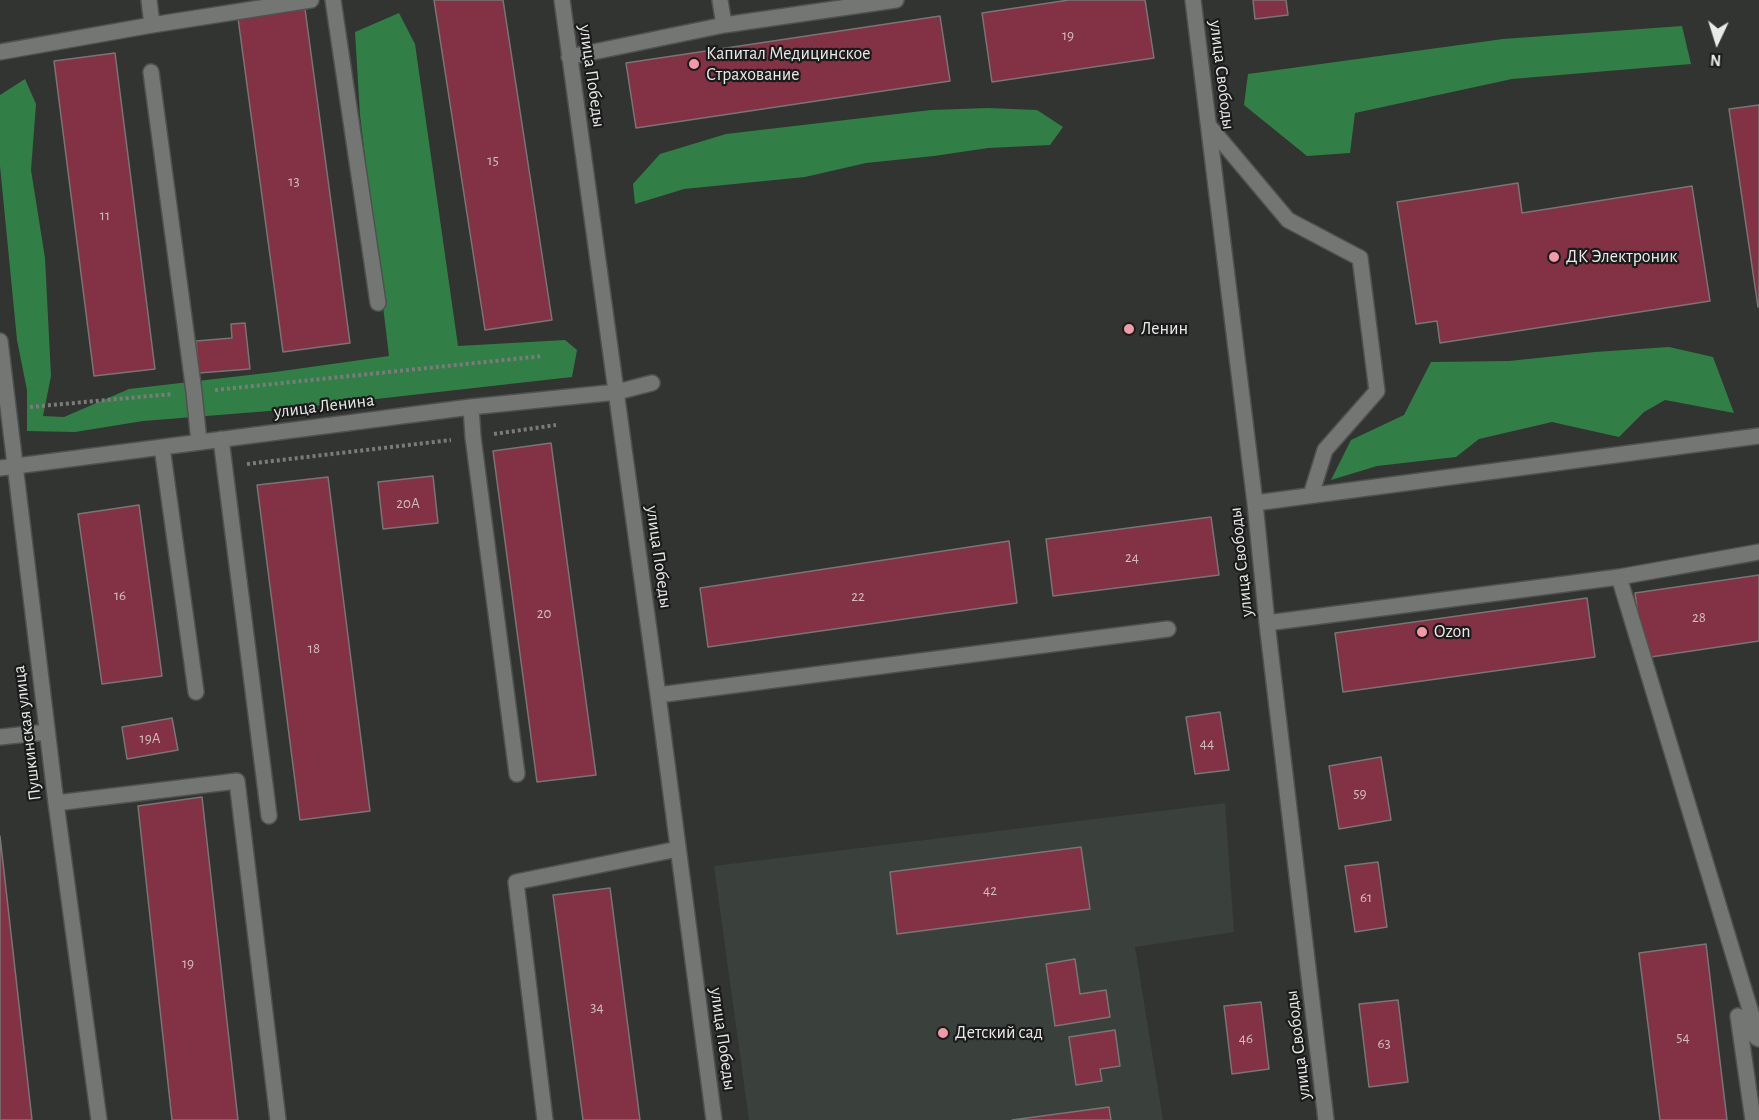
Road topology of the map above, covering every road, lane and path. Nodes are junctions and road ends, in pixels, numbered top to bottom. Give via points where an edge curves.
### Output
1 (148, 0) edge
2 (310, 0) edge
3 (333, 0) edge
4 (562, 0) edge
5 (720, 0) edge
6 (896, 0) edge
7 (1193, 0) edge
8 (152, 25) junction
9 (724, 26) junction
10 (0, 52) edge
11 (570, 57) junction
12 (151, 72) dead end
13 (1209, 126) junction
14 (378, 303) dead end
15 (0, 340) edge
16 (543, 356) dead end
17 (652, 384) dead end
18 (194, 392) junction
19 (617, 392) junction
20 (471, 407) junction
21 (8, 409) junction
22 (556, 425) dead end
23 (1759, 436) edge
24 (473, 437) junction
25 (221, 439) junction
26 (199, 442) junction
27 (162, 447) junction
28 (8, 467) edge
29 (225, 467) junction
30 (1311, 495) junction
31 (1255, 503) junction
32 (1759, 552) edge
33 (1619, 577) junction
34 (1267, 623) junction
35 (1168, 628) dead end
36 (195, 692) dead end
37 (658, 694) junction
38 (47, 732) junction
39 (0, 737) edge
40 (518, 774) dead end
41 (56, 803) junction
42 (269, 816) dead end
43 (678, 849) junction
44 (1759, 1039) edge
45 (99, 1120) edge
46 (278, 1120) edge
47 (545, 1120) edge
48 (714, 1120) edge
49 (1326, 1120) edge
50 (1753, 1120) edge

1 - 8 street
2 - 8 street
3 - 14 street
4 - 11 street, улица Победы
5 - 9 street
6 - 9 street
7 - 13 street, улица Свободы
8 - 10 street
9 - 11 street
11 - 19 street, улица Победы
12 - 18 street
13 - 30 street via 1288,220 1360,258 1377,391 1325,450
13 - 31 street, улица Свободы
15 - 21 street, Пушкинская улица
16 - 18 path
17 - 19 street, улица Ленина
18 - 21 path
18 - 26 street
19 - 20 street, улица Ленина
19 - 37 street, улица Победы
20 - 24 street
20 - 25 street, улица Ленина
21 - 28 street, Пушкинская улица
22 - 24 path
23 - 30 street
24 - 29 path
24 - 40 street
25 - 26 street, улица Ленина
25 - 29 street
26 - 27 street, улица Ленина
27 - 28 street, улица Ленина
27 - 36 street
28 - 38 street, Пушкинская улица
29 - 42 street
30 - 31 street
31 - 34 street, улица Свободы
32 - 33 street
33 - 34 street
33 - 44 street
34 - 49 street, улица Свободы
35 - 37 street
37 - 43 street, улица Победы
38 - 39 street
38 - 41 street, Пушкинская улица
41 - 45 street, Пушкинская улица
41 - 46 street via 237,781
43 - 47 street via 516,882
43 - 48 street, улица Победы
44 - 50 street via 1738,1016

